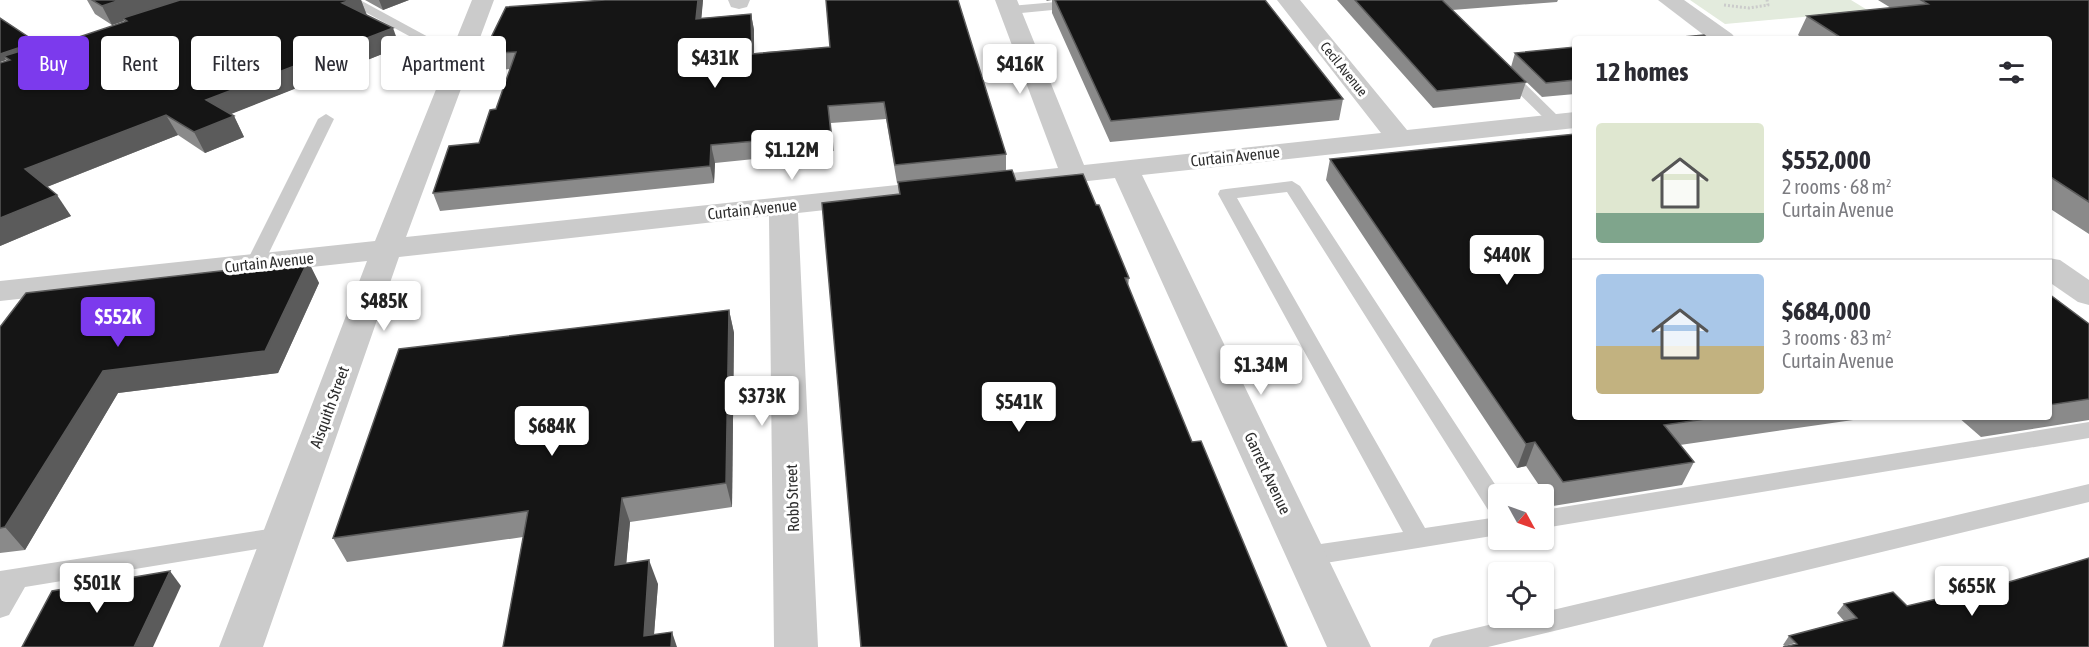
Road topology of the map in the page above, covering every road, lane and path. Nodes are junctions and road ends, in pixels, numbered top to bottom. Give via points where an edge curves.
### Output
1 (350, 0) edge
2 (483, 0) edge
3 (1288, 0) edge
4 (1669, 0) edge
5 (1767, 0) edge
6 (1091, 3) edge
7 (1720, 4) dead end
8 (1008, 5) edge
9 (418, 36) edge
10 (469, 36) edge
11 (1720, 36) edge
12 (1498, 65) edge
13 (448, 90) edge
14 (326, 119) dead end
15 (1566, 121) edge
16 (1400, 139) junction
17 (1124, 168) junction
18 (1074, 174) junction
19 (783, 206) junction
20 (387, 249) junction
21 (255, 263) junction
22 (2052, 269) edge
23 (2089, 295) edge
24 (4, 296) edge
25 (2089, 430) edge
26 (1488, 491) edge
27 (2089, 493) edge
28 (1554, 517) edge
29 (1488, 528) edge
30 (282, 536) junction
31 (1419, 539) junction
32 (1307, 556) junction
33 (9, 580) edge
34 (0, 608) edge
35 (241, 647) edge
36 (796, 647) edge
37 (1349, 647) edge
38 (1442, 647) edge

1 - 9 lane
2 - 10 street, Aisquith Street
3 - 16 street, Cecil Avenue
4 - 11 street
5 - 7 path via 1768,5 1762,8
6 - 8 lane
8 - 18 street
12 - 15 lane
13 - 20 street, Aisquith Street
14 - 21 lane
15 - 16 street, Curtain Avenue
16 - 17 street, Curtain Avenue
17 - 18 street, Curtain Avenue
17 - 32 street, Garrett Avenue
18 - 19 street, Curtain Avenue
19 - 20 street, Curtain Avenue
19 - 36 street, Robb Street
20 - 21 street, Curtain Avenue
20 - 30 street, Aisquith Street
21 - 24 street, Curtain Avenue
22 - 23 street
25 - 28 lane
26 - 31 lane via 1292,186 1226,194
27 - 38 lane
29 - 31 lane
30 - 33 lane
30 - 35 street, Aisquith Street
31 - 32 lane
32 - 37 street, Garrett Avenue
33 - 34 lane

